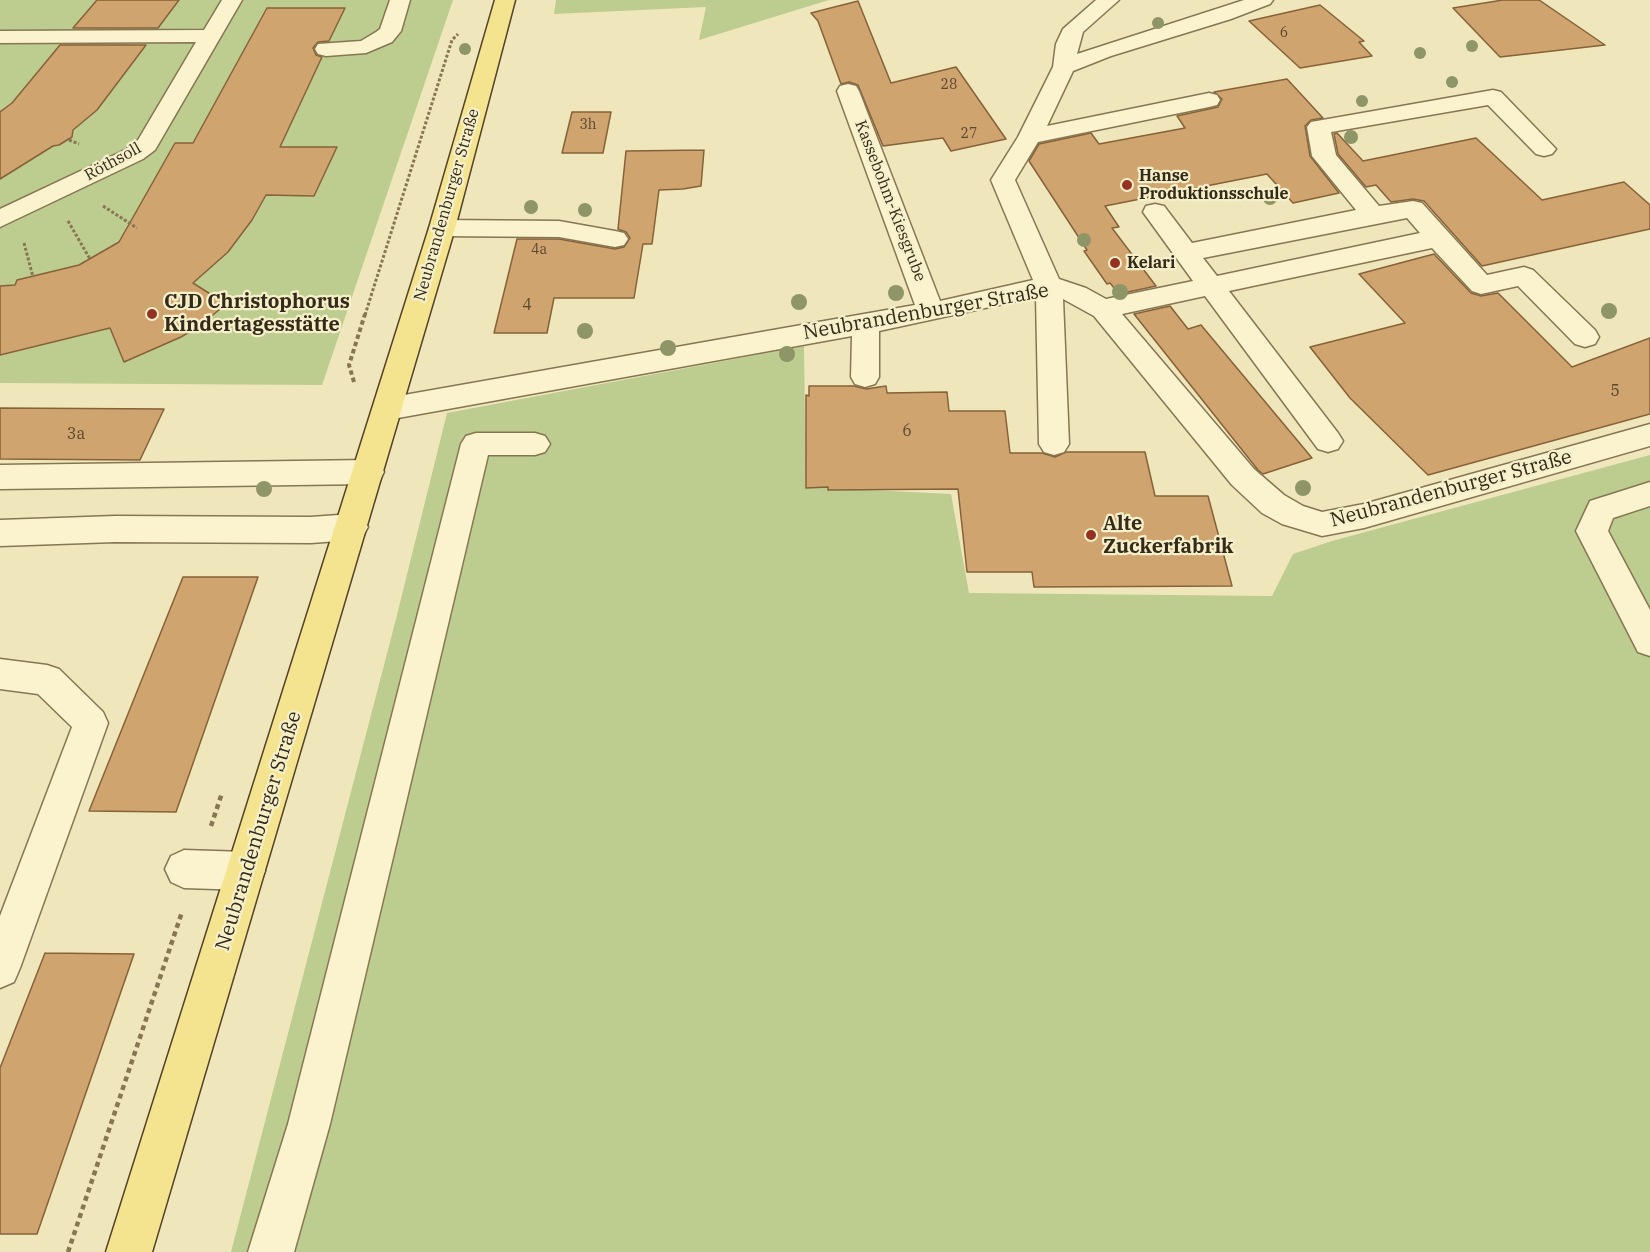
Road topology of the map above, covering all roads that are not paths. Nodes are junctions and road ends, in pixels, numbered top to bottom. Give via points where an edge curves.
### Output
1 (232, 0) edge
2 (400, 0) edge
3 (505, 0) edge
4 (1108, 0) edge
5 (1263, 0) edge
6 (167, 17) dead end
7 (210, 36) junction
8 (0, 37) edge
9 (155, 37) junction
10 (326, 49) dead end
11 (1064, 67) junction
12 (848, 91) dead end
13 (1209, 100) dead end
14 (1030, 137) junction
15 (1544, 149) dead end
16 (1155, 212) dead end
17 (1373, 215) junction
18 (0, 219) edge
19 (442, 228) junction
20 (615, 238) dead end
21 (1438, 238) junction
22 (1185, 253) junction
23 (1049, 285) junction
24 (1210, 288) junction
25 (1103, 309) junction
26 (931, 312) junction
27 (866, 323) junction
28 (1585, 337) dead end
29 (865, 377) dead end
30 (387, 409) junction
31 (1650, 435) edge
32 (1328, 441) dead end
33 (535, 444) dead end
34 (1054, 444) dead end
35 (369, 472) junction
36 (0, 477) edge
37 (1650, 494) edge
38 (352, 527) junction
39 (0, 533) edge
40 (1650, 642) edge
41 (0, 674) edge
42 (190, 869) road end
43 (246, 871) junction
44 (0, 968) edge
45 (129, 1252) edge
46 (271, 1252) edge

1 - 7 street, Röthsoll
2 - 10 street via 390,31 384,37 366,47
3 - 19 main road, Neubrandenburger Straße
4 - 11 street via 1074,29
5 - 11 street
6 - 9 street
7 - 9 street
7 - 18 street, Röthsoll via 147,145
8 - 9 street via 70,27
11 - 14 street
12 - 26 street, Kassebohm-Kiesgrube
13 - 14 street
14 - 23 street via 1003,180
15 - 17 street via 1492,98 1319,127 1324,156
16 - 22 street
17 - 21 street via 1413,208
17 - 22 street
19 - 20 street via 559,229
19 - 30 main road, Neubrandenburger Straße
21 - 24 street
21 - 28 street via 1481,285 1524,276
22 - 24 street
23 - 25 street, Neubrandenburger Straße via 1077,294
23 - 26 street, Neubrandenburger Straße
23 - 34 street
24 - 25 street
24 - 32 street
25 - 31 street, Neubrandenburger Straße via 1243,477 1273,504 1322,524 1364,516
26 - 27 street, Neubrandenburger Straße
27 - 29 street
27 - 30 street, Neubrandenburger Straße
30 - 35 main road, Neubrandenburger Straße
33 - 46 street via 476,444 309,1124
35 - 36 street
35 - 38 main road, Neubrandenburger Straße
37 - 40 street via 1600,510 1592,531
38 - 39 street
38 - 43 main road, Neubrandenburger Straße
41 - 44 street via 47,680 91,723
42 - 43 street
43 - 45 main road, Neubrandenburger Straße

